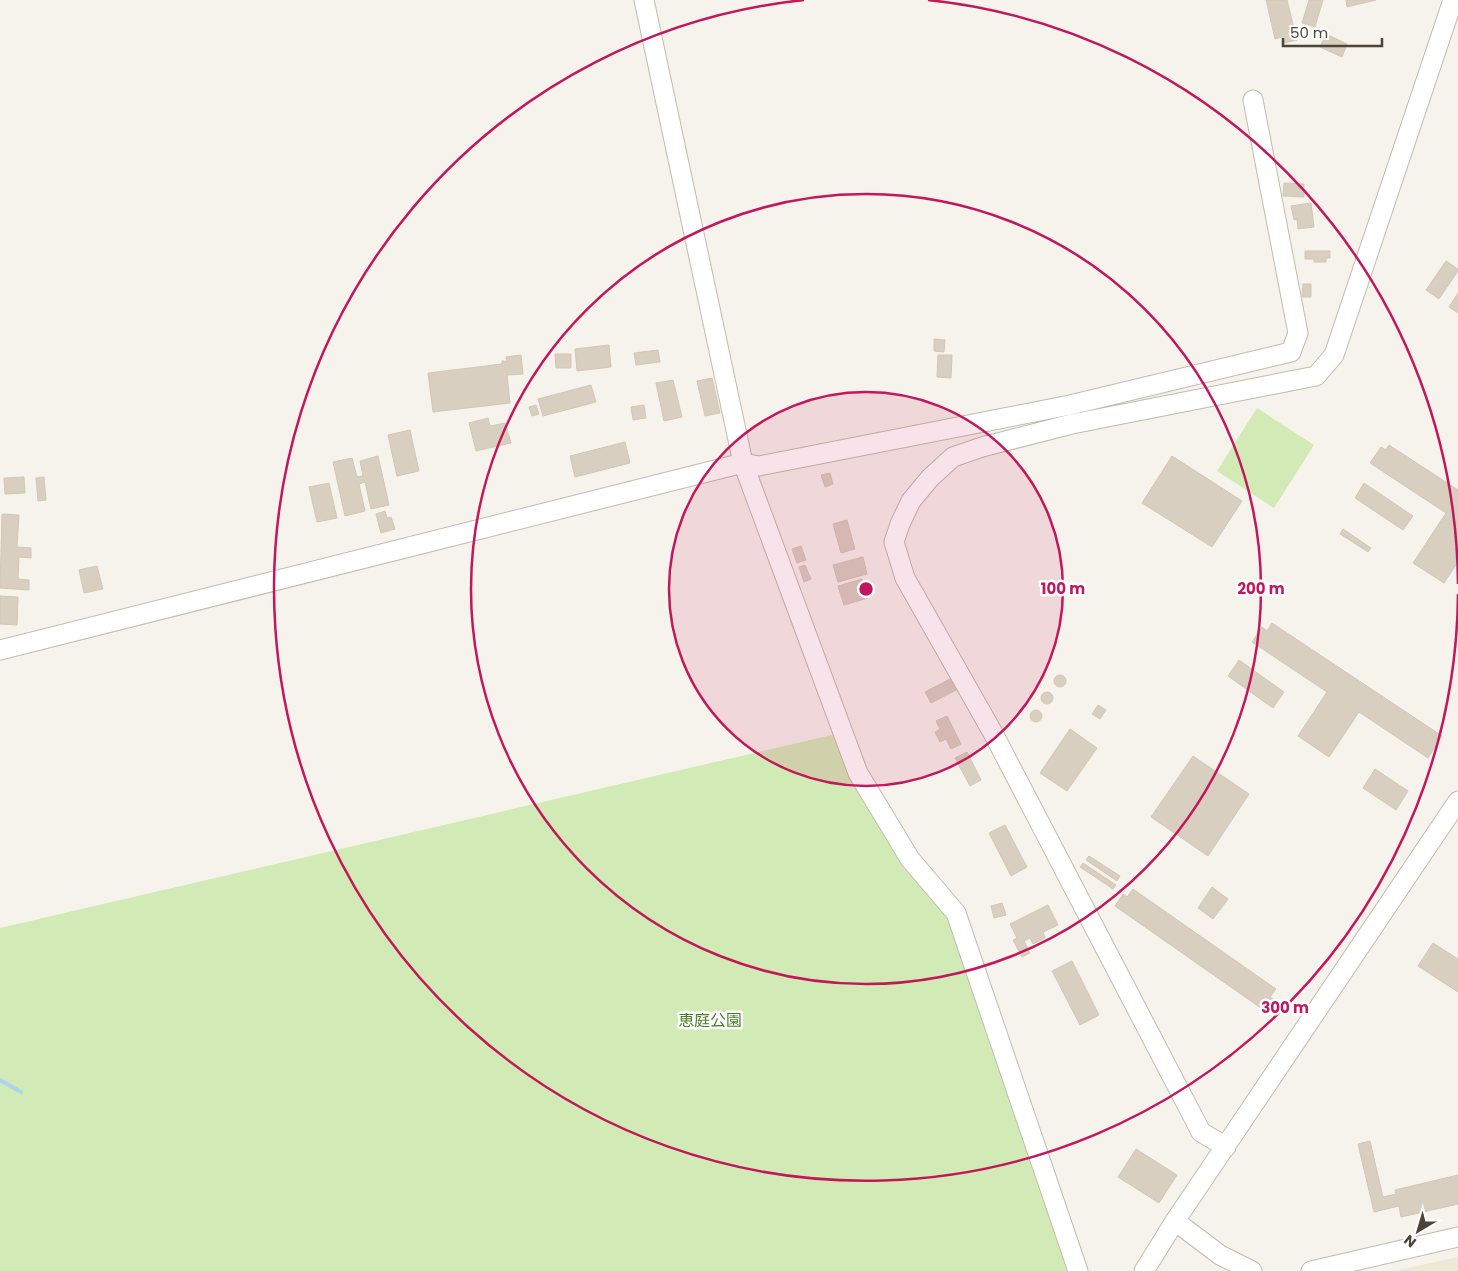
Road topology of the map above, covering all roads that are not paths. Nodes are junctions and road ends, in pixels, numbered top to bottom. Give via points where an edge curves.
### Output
1 (644, 0) edge
2 (1453, 0) edge
3 (1253, 100) dead end
4 (743, 463) junction
5 (0, 650) edge
6 (1458, 800) edge
7 (1226, 1147) junction
8 (1175, 1220) junction
9 (1458, 1237) edge
10 (1078, 1271) edge
11 (1144, 1271) edge
12 (1252, 1271) edge
13 (1310, 1271) edge

1 - 4 street
2 - 7 street via 1334,355 1316,376 1072,424 953,457 911,501 894,542 905,578 993,733 1201,1132
3 - 4 street via 1298,333 1291,352 1070,405 759,466
4 - 5 street
4 - 10 street via 858,773 910,859 956,913
6 - 7 street
7 - 8 street
8 - 11 street
8 - 12 street via 1220,1255
9 - 13 street

